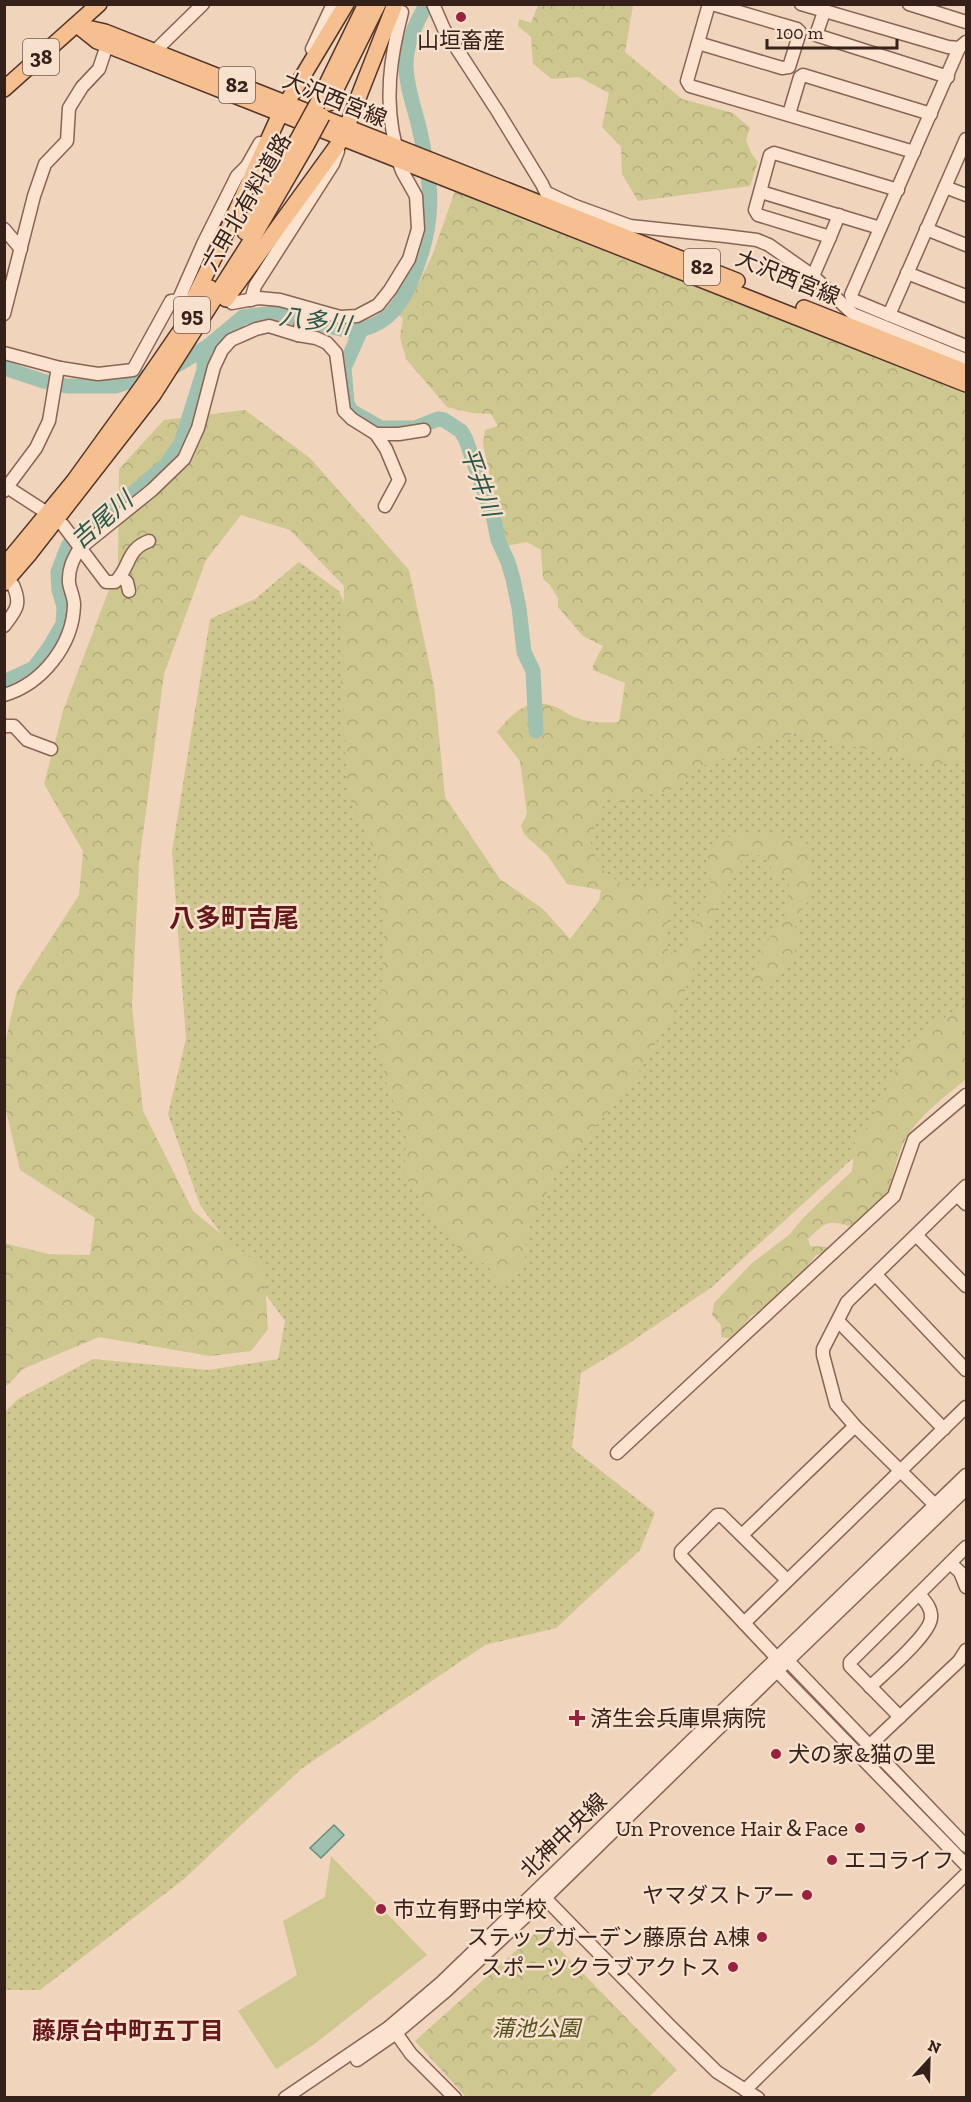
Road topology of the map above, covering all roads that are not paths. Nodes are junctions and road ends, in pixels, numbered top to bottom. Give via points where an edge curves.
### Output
1 (99, 4) edge
2 (203, 4) edge
3 (333, 4) edge
4 (346, 4) edge
5 (366, 4) edge
6 (378, 4) edge
7 (711, 4) edge
8 (801, 4) edge
9 (909, 4) edge
10 (401, 7) edge
11 (437, 7) edge
12 (824, 12) junction
13 (966, 22) edge
14 (77, 25) junction
15 (698, 43) junction
16 (107, 45) junction
17 (963, 45) edge
18 (154, 52) junction
19 (948, 77) junction
20 (295, 88) junction
21 (4, 89) edge
22 (324, 101) junction
23 (283, 109) junction
24 (789, 114) junction
25 (931, 114) junction
26 (271, 132) junction
27 (344, 133) junction
28 (302, 142) junction
29 (966, 142) edge
30 (399, 152) junction
31 (914, 152) junction
32 (437, 169) junction
33 (945, 187) junction
34 (898, 190) junction
35 (761, 192) junction
36 (547, 193) junction
37 (966, 195) edge
38 (553, 209) junction
39 (839, 215) junction
40 (880, 228) junction
41 (4, 229) edge
42 (926, 230) junction
43 (830, 237) junction
44 (966, 245) edge
45 (21, 249) junction
46 (907, 273) junction
47 (813, 276) junction
48 (966, 296) edge
49 (250, 300) junction
50 (232, 303) dead end
51 (305, 309) junction
52 (4, 314) edge
53 (889, 315) junction
54 (298, 334) junction
55 (966, 346) edge
56 (4, 353) edge
57 (178, 358) junction
58 (966, 360) edge
59 (59, 370) junction
60 (966, 372) edge
61 (966, 384) edge
62 (142, 387) junction
63 (424, 430) dead end
64 (376, 434) junction
65 (6, 489) edge
66 (385, 506) dead end
67 (41, 510) dead end
68 (67, 530) dead end
69 (149, 541) dead end
70 (80, 546) junction
71 (4, 566) edge
72 (121, 577) junction
73 (9, 584) edge
74 (129, 591) dead end
75 (4, 626) edge
76 (4, 695) edge
77 (4, 726) edge
78 (51, 749) dead end
79 (966, 1095) edge
80 (963, 1195) edge
81 (916, 1235) junction
82 (876, 1275) junction
83 (966, 1286) edge
84 (837, 1321) junction
85 (966, 1370) edge
86 (966, 1407) edge
87 (855, 1426) junction
88 (944, 1429) junction
89 (617, 1453) dead end
90 (899, 1471) junction
91 (966, 1475) edge
92 (966, 1490) edge
93 (935, 1505) junction
94 (742, 1535) junction
95 (966, 1547) edge
96 (950, 1563) junction
97 (787, 1580) junction
98 (966, 1587) edge
99 (919, 1594) junction
100 (744, 1623) junction
101 (966, 1650) edge
102 (782, 1659) junction
103 (777, 1671) junction
104 (870, 1687) junction
105 (900, 1718) junction
106 (869, 1746) junction
107 (966, 1846) edge
108 (966, 1865) edge
109 (966, 1874) edge
110 (541, 1894) junction
111 (396, 2033) junction
112 (745, 2090) junction
113 (285, 2097) edge
114 (299, 2097) edge
115 (455, 2097) edge
116 (758, 2097) edge

1 - 14 main road, 38
2 - 18 street
3 - 20 street
4 - 20 main road
5 - 22 main road, 六甲北有料道路 / 95
6 - 22 main road, 六甲北有料道路 / 95
7 - 15 street
7 - 15 street via 797,29 800,32 789,67
8 - 12 street
9 - 13 street
10 - 27 main road via 375,52
10 - 30 street via 389,81 390,117
11 - 36 street via 444,28
12 - 17 street via 948,48
12 - 19 street via 816,35
14 - 16 main road, 大沢西宮線 / 82
14 - 18 main road, 大沢西宮線 / 82
14 - 21 main road, 38
15 - 24 street via 687,81 690,86
16 - 23 main road, 大沢西宮線 / 82
16 - 45 street via 99,69 69,108 67,141 45,164
17 - 19 street
18 - 23 main road, 大沢西宮線 / 82
19 - 25 street
20 - 23 main road
22 - 28 main road, 六甲北有料道路 / 95, bridge
23 - 26 main road
23 - 27 main road, 大沢西宮線 / 82
24 - 25 street via 803,75
24 - 31 street
25 - 31 street
26 - 59 street via 237,176 204,242 182,300 171,301 133,370 98,374
26 - 62 main road via 204,278
27 - 30 main road, 大沢西宮線 / 82
27 - 49 street via 333,164 255,286
27 - 57 main road via 211,321
28 - 57 main road, 六甲北有料道路 / 95 via 249,244
28 - 62 main road, 六甲北有料道路 / 95
29 - 33 street
30 - 32 main road, 大沢西宮線 / 82
30 - 51 street via 402,171 416,196 418,229 409,259 378,305 357,316
31 - 34 street
32 - 38 main road, 大沢西宮線 / 82
32 - 61 main road, 大沢西宮線 / 82
33 - 37 street
33 - 42 street
34 - 35 street via 774,153 770,155
34 - 40 street
35 - 39 street
35 - 43 street via 755,210 758,215
36 - 38 street
36 - 47 street via 630,226 757,240
38 - 60 main road, 大沢西宮線 / 82
39 - 40 street
39 - 43 street
40 - 53 street via 851,295 853,300
41 - 45 street
42 - 44 street
42 - 46 street
43 - 47 street
45 - 52 street
46 - 48 street
46 - 53 street
47 - 58 street via 853,314
49 - 50 street
49 - 51 street via 280,300
51 - 54 street
53 - 55 street
54 - 64 street via 327,343 336,353 344,411
54 - 70 street via 269,326 231,339 214,368 198,428 184,459 152,490
56 - 59 street
57 - 73 main road, 六甲北有料道路 / 95
59 - 65 street via 49,421 36,448
62 - 71 main road, 六甲北有料道路 / 95 via 74,481
63 - 64 street
64 - 66 street via 399,480
65 - 67 street
68 - 70 street
69 - 72 street via 130,555
70 - 72 street via 106,582
70 - 76 street via 70,566 73,614 61,647 32,683
72 - 74 street
73 - 75 street via 18,596 17,608
77 - 78 street via 14,726 27,740
79 - 89 street via 914,1139 894,1196
80 - 81 street
81 - 82 street
81 - 83 street
82 - 84 street via 847,1302
82 - 85 street
84 - 87 street via 823,1355 836,1404
84 - 88 street
86 - 88 street
87 - 90 street
87 - 94 street
88 - 90 street
90 - 93 street
90 - 97 street
91 - 93 street
92 - 102 street
93 - 102 street
94 - 97 street
94 - 100 street via 722,1515 717,1515 681,1551 681,1556
95 - 96 street
96 - 98 street via 960,1572
96 - 99 street
97 - 100 street
99 - 104 street via 932,1617 926,1632
99 - 104 street via 850,1662
100 - 102 street
101 - 105 street
102 - 103 street
102 - 106 street
102 - 110 street, 北神中央線
103 - 108 street
103 - 110 street
104 - 105 street
105 - 106 street
106 - 107 street
109 - 112 street
110 - 111 street, 北神中央線 via 446,1991
110 - 112 street via 717,2072
110 - 113 street, 北神中央線 via 388,2028
111 - 114 street, 北神中央線
111 - 115 street via 411,2054
112 - 116 street

